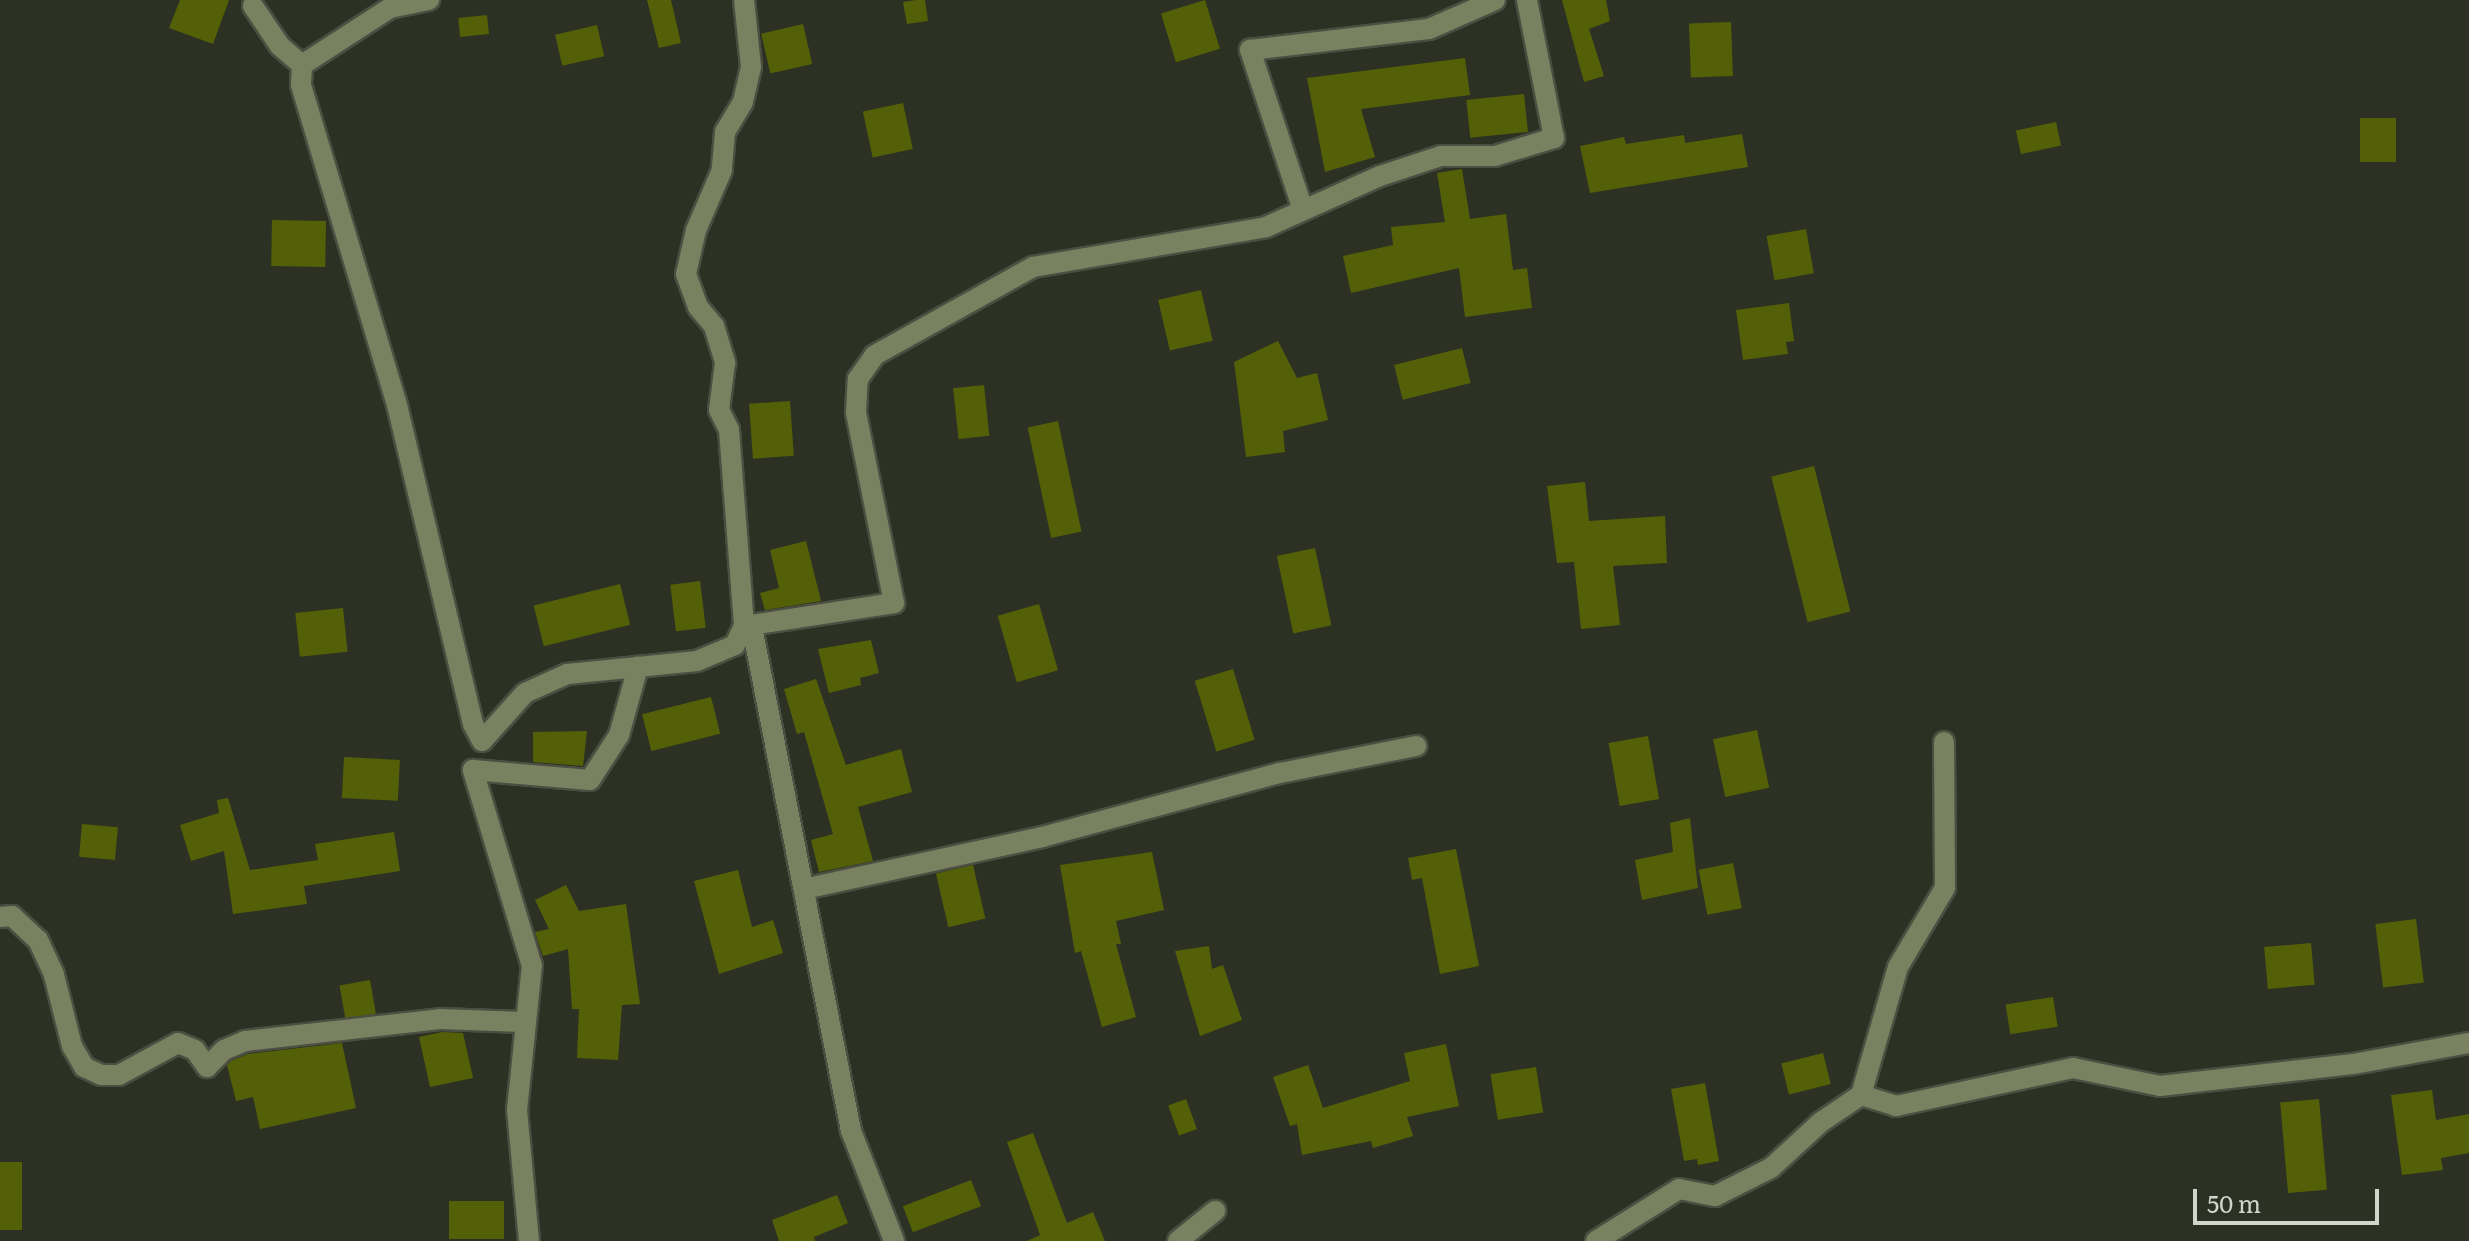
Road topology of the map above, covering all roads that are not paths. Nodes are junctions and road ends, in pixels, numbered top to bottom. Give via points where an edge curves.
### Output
1 (429, 0) edge
2 (744, 0) edge
3 (1495, 0) edge
4 (1527, 0) edge
5 (253, 6) dead end
6 (302, 65) junction
7 (1303, 210) junction
8 (744, 626) junction
9 (638, 667) junction
10 (1944, 742) dead end
11 (1416, 746) dead end
12 (804, 889) junction
13 (0, 917) edge
14 (523, 1022) junction
15 (2469, 1043) edge
16 (1861, 1095) junction
17 (1215, 1211) dead end
18 (529, 1241) edge
19 (894, 1241) edge
20 (1178, 1241) edge
21 (1596, 1241) edge

1 - 6 street via 390,8
2 - 8 street via 751,67 743,102 725,132 722,170 696,230 686,274 698,307 714,326 725,363 719,410 729,430
3 - 7 street via 1429,29 1250,50
4 - 7 street via 1554,138 1495,156 1441,156
5 - 6 street via 280,46
6 - 9 street via 301,85 397,405 473,724 482,741 525,693 567,674
7 - 8 street via 1266,227 1033,267 875,355 858,379 856,412 894,603
8 - 9 street via 735,645 697,661
8 - 12 street via 754,637
9 - 14 street via 619,735 590,780 473,770 532,966
10 - 16 street via 1945,888 1898,967
11 - 12 street via 1280,773 1057,833
12 - 19 street via 851,1131
13 - 14 street via 12,916 38,940 54,975 72,1046 84,1067 101,1075 119,1075 178,1043 195,1050 207,1067 224,1050 245,1041 440,1019
14 - 18 street via 517,1110
15 - 16 street via 2353,1064 2160,1086 2073,1068 1896,1106
16 - 21 street via 1821,1122 1771,1168 1715,1196 1679,1189
17 - 20 street

